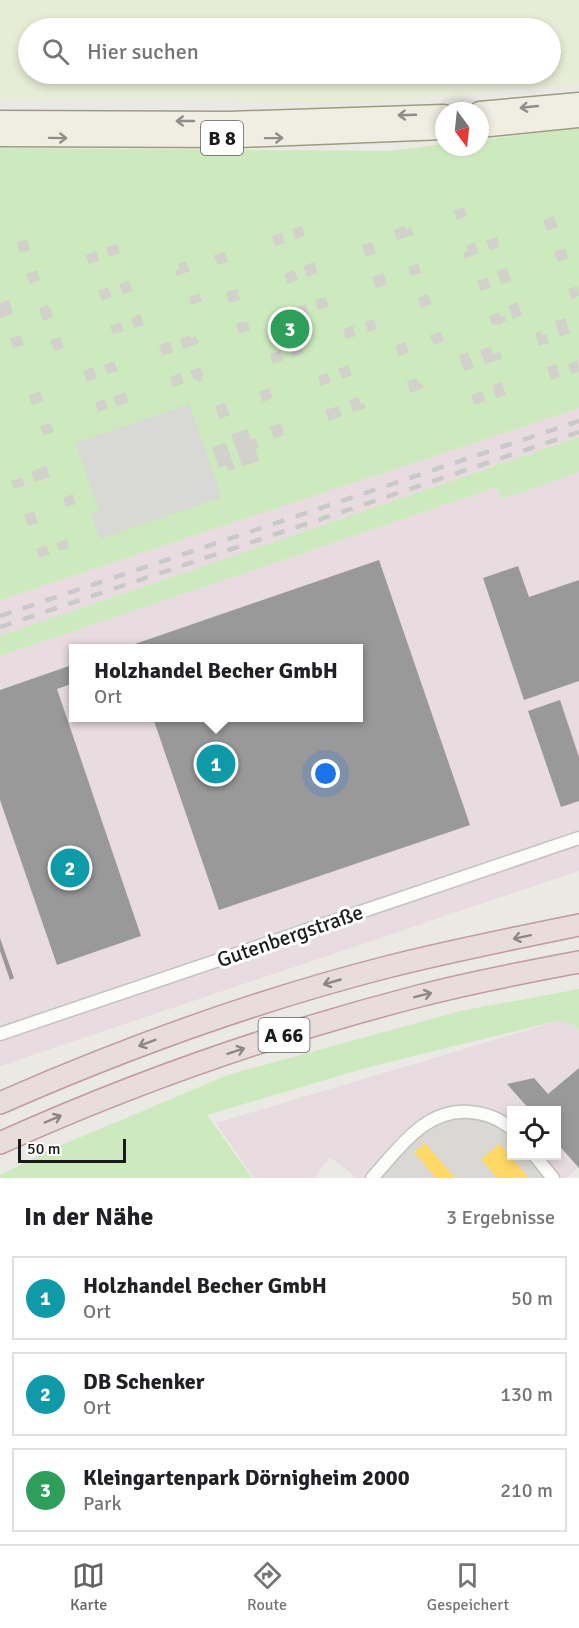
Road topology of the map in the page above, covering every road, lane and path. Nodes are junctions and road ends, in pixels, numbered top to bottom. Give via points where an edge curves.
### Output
1 (579, 102) edge
2 (489, 110) edge
3 (435, 114) edge
4 (579, 118) edge
5 (0, 120) edge
6 (489, 127) edge
7 (435, 130) edge
8 (0, 137) edge
9 (579, 838) edge
10 (579, 925) edge
11 (579, 962) edge
12 (0, 1034) edge
13 (0, 1103) edge
14 (507, 1127) edge
15 (0, 1143) edge
16 (539, 1160) edge
17 (372, 1178) edge
18 (553, 1178) edge

1 -> 2 main road
3 -> 5 main road, B 8 via 229,121
4 - 6 main road
8 -> 7 main road, B 8 via 261,138
9 - 12 street, Gutenbergstraße
10 -> 13 highway, A 66 via 388,967 268,1001 155,1040
15 -> 11 highway, A 66 via 180,1069 292,1032 419,995
14 - 17 street via 489,1115 449,1113 426,1122
16 - 18 street

